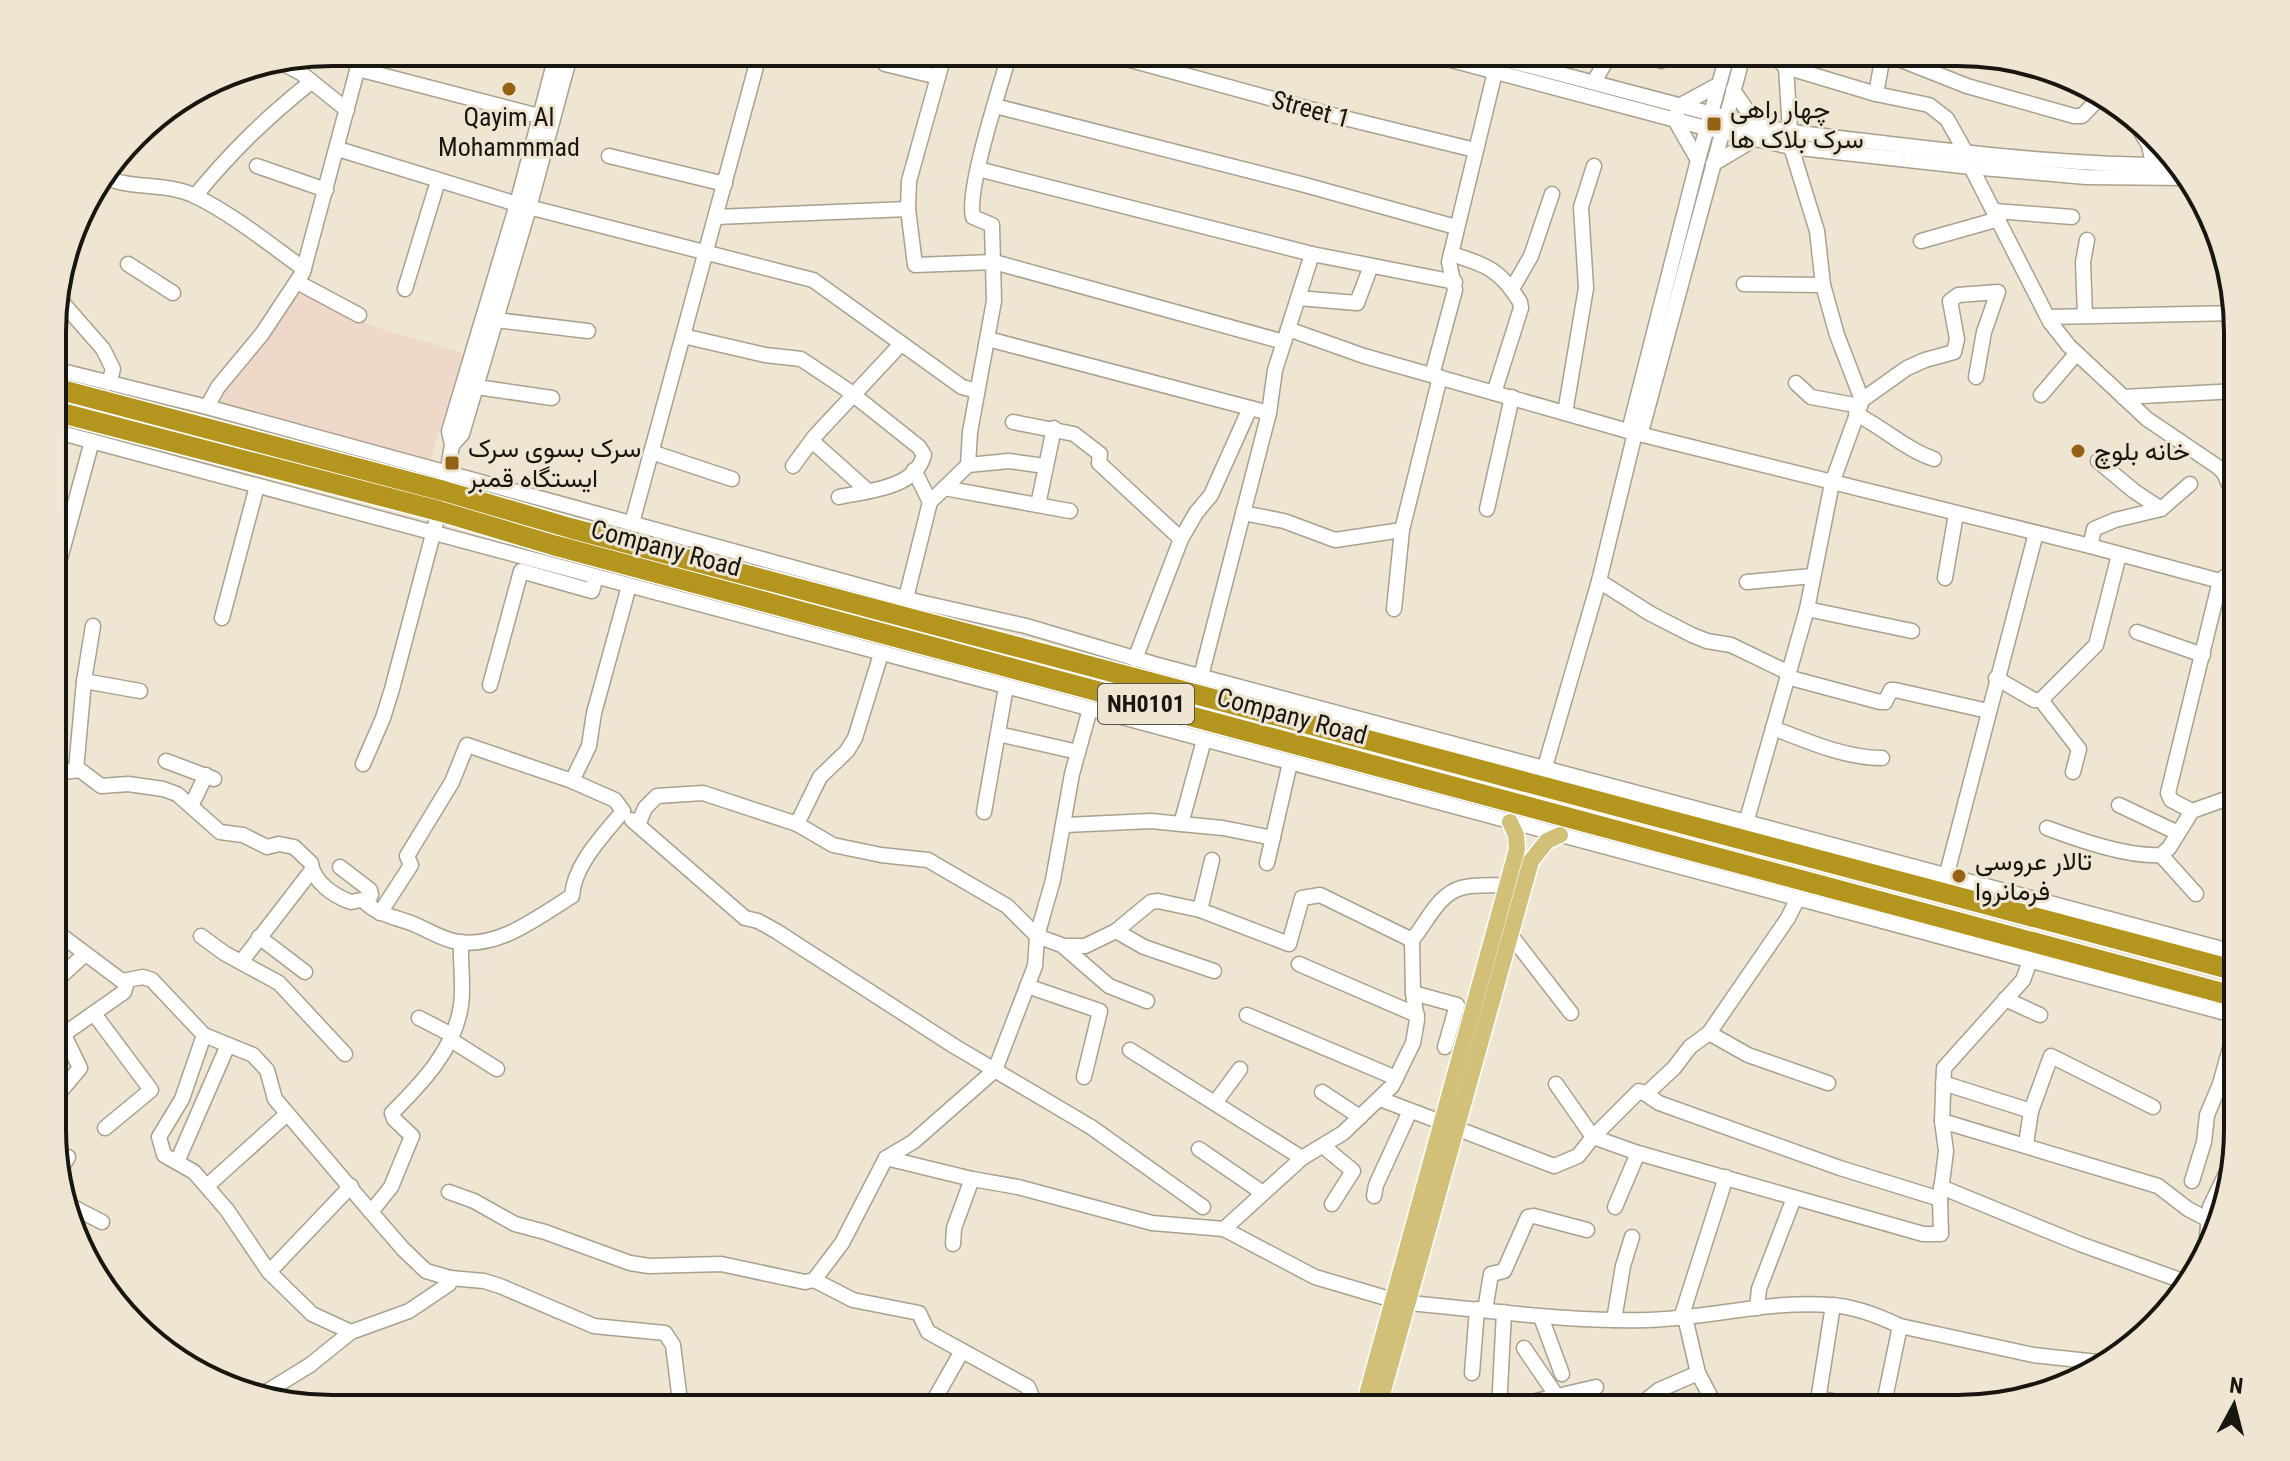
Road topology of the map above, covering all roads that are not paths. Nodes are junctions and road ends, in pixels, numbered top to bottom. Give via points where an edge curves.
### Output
1 (356, 66) edge
2 (383, 66) edge
3 (553, 66) edge
4 (567, 66) edge
5 (756, 66) edge
6 (893, 66) edge
7 (941, 66) edge
8 (1006, 66) edge
9 (1152, 66) edge
10 (1473, 66) edge
11 (1533, 66) edge
12 (1603, 66) edge
13 (1727, 66) edge
14 (1737, 66) edge
15 (1881, 66) edge
16 (1916, 66) edge
17 (1786, 67) joint
18 (294, 69) edge
19 (1495, 72) junction
20 (938, 77) junction
21 (311, 82) junction
22 (1594, 82) junction
23 (1726, 88) junction
24 (1876, 94) junction
25 (2094, 104) edge
26 (995, 106) junction
27 (347, 110) junction
28 (1677, 113) junction
29 (539, 116) junction
30 (1708, 121) junction
31 (1724, 125) junction
32 (1757, 133) junction
33 (1790, 139) junction
34 (338, 149) junction
35 (2150, 149) edge
36 (1475, 150) junction
37 (609, 156) dead end
38 (1698, 160) junction
39 (1968, 160) junction
40 (1713, 164) junction
41 (2153, 165) junction
42 (2164, 165) edge
43 (257, 166) dead end
44 (1594, 166) dead end
45 (978, 169) junction
46 (2174, 178) edge
47 (114, 180) edge
48 (438, 181) junction
49 (725, 184) junction
50 (326, 190) junction
51 (1552, 194) dead end
52 (195, 196) junction
53 (523, 206) junction
54 (908, 209) junction
55 (1997, 215) junction
56 (716, 217) junction
57 (2072, 217) dead end
58 (1456, 227) junction
59 (2087, 240) dead end
60 (1921, 241) dead end
61 (707, 252) junction
62 (1312, 254) junction
63 (1451, 254) junction
64 (994, 262) junction
65 (128, 264) dead end
66 (1371, 266) junction
67 (301, 275) junction
68 (1455, 282) junction
69 (1744, 284) dead end
70 (1823, 285) junction
71 (405, 289) dead end
72 (1512, 289) junction
73 (173, 293) dead end
74 (1298, 298) junction
75 (67, 308) edge
76 (2223, 313) edge
77 (359, 315) dead end
78 (2085, 316) junction
79 (2048, 317) junction
80 (496, 320) junction
81 (588, 331) dead end
82 (683, 336) junction
83 (1286, 336) junction
84 (988, 339) junction
85 (901, 344) junction
86 (2076, 354) junction
87 (66, 372) edge
88 (1436, 376) junction
89 (1976, 377) dead end
90 (109, 383) junction
91 (1796, 383) dead end
92 (477, 387) junction
93 (66, 391) edge
94 (977, 391) junction
95 (2223, 392) edge
96 (1494, 393) junction
97 (854, 395) junction
98 (2041, 395) dead end
99 (1512, 397) junction
100 (2123, 397) junction
101 (552, 398) dead end
102 (207, 407) junction
103 (1859, 407) junction
104 (1250, 408) junction
105 (66, 413) edge
106 (1269, 413) junction
107 (1565, 413) junction
108 (1013, 422) dead end
109 (1054, 428) junction
110 (1635, 433) junction
111 (66, 434) edge
112 (92, 441) junction
113 (812, 441) junction
114 (452, 445) junction
115 (651, 452) junction
116 (1934, 459) dead end
117 (2098, 461) dead end
118 (968, 465) junction
119 (793, 466) dead end
120 (1045, 466) junction
121 (2218, 467) junction
122 (2223, 467) edge
123 (914, 470) junction
124 (2223, 472) edge
125 (732, 479) dead end
126 (1832, 483) junction
127 (2190, 484) dead end
128 (257, 486) junction
129 (944, 488) junction
130 (868, 491) junction
131 (443, 492) junction
132 (839, 497) dead end
133 (930, 502) junction
134 (1038, 505) junction
135 (1487, 509) dead end
136 (2161, 509) junction
137 (1070, 511) dead end
138 (1243, 513) junction
139 (1956, 514) junction
140 (632, 523) junction
141 (1402, 530) junction
142 (432, 533) junction
143 (2036, 533) junction
144 (66, 537) edge
145 (1181, 539) junction
146 (2090, 546) junction
147 (2119, 555) junction
148 (1812, 576) junction
149 (596, 577) junction
150 (1945, 578) dead end
151 (2223, 579) edge
152 (1599, 581) junction
153 (2220, 581) junction
154 (1747, 582) dead end
155 (629, 586) junction
156 (906, 598) junction
157 (1394, 609) dead end
158 (1807, 609) junction
159 (222, 618) dead end
160 (93, 626) dead end
161 (1912, 631) dead end
162 (2137, 632) dead end
163 (881, 654) junction
164 (2203, 655) junction
165 (1135, 659) junction
166 (1788, 675) junction
167 (1201, 676) junction
168 (1996, 678) junction
169 (84, 681) junction
170 (490, 685) dead end
171 (1006, 687) junction
172 (140, 691) dead end
173 (2041, 700) junction
174 (1090, 709) junction
175 (1988, 711) junction
176 (1773, 728) junction
177 (998, 734) junction
178 (1204, 740) junction
179 (1078, 752) junction
180 (1882, 758) dead end
181 (166, 761) dead end
182 (1290, 763) junction
183 (363, 764) dead end
184 (76, 770) junction
185 (66, 772) edge
186 (2073, 772) dead end
187 (1542, 776) junction
188 (572, 781) junction
189 (2223, 800) edge
190 (2119, 805) dead end
191 (191, 806) junction
192 (623, 811) junction
193 (2192, 811) junction
194 (984, 812) dead end
195 (1531, 817) junction
196 (1510, 822) junction
197 (1746, 823) junction
198 (797, 824) junction
199 (1181, 824) junction
200 (638, 825) junction
201 (1065, 825) junction
202 (2047, 828) dead end
203 (2178, 833) junction
204 (1560, 835) junction
205 (1273, 838) junction
206 (2161, 855) junction
207 (1212, 860) dead end
208 (1267, 863) dead end
209 (340, 867) dead end
210 (312, 870) junction
211 (1742, 874) junction
212 (1946, 877) junction
213 (1507, 885) junction
214 (2196, 894) dead end
215 (1798, 898) junction
216 (366, 899) junction
217 (1200, 910) junction
218 (380, 913) junction
219 (1116, 931) junction
220 (1509, 933) junction
221 (201, 936) dead end
222 (1037, 936) junction
223 (259, 937) junction
224 (1412, 940) junction
225 (461, 942) junction
226 (66, 943) edge
227 (1064, 946) junction
228 (2223, 949) edge
229 (85, 954) junction
230 (2030, 961) junction
231 (241, 962) junction
232 (1299, 964) dead end
233 (2223, 967) edge
234 (66, 971) edge
235 (1214, 971) dead end
236 (305, 972) dead end
237 (127, 982) junction
238 (1027, 986) junction
239 (1413, 993) junction
240 (2223, 994) edge
241 (2005, 999) junction
242 (1147, 1001) dead end
243 (2223, 1012) edge
244 (1571, 1013) dead end
245 (95, 1015) junction
246 (1247, 1015) dead end
247 (1417, 1015) junction
248 (2040, 1015) dead end
249 (419, 1018) dead end
250 (1709, 1033) junction
251 (66, 1034) edge
252 (204, 1035) junction
253 (452, 1037) junction
254 (228, 1045) junction
255 (1445, 1047) dead end
256 (66, 1048) edge
257 (1130, 1050) dead end
258 (345, 1054) dead end
259 (497, 1069) dead end
260 (1240, 1069) dead end
261 (995, 1070) junction
262 (2223, 1073) edge
263 (1084, 1077) dead end
264 (1396, 1078) junction
265 (1828, 1083) dead end
266 (1943, 1083) junction
267 (1556, 1084) dead end
268 (66, 1085) edge
269 (1322, 1092) dead end
270 (1646, 1094) junction
271 (1380, 1099) junction
272 (1215, 1103) junction
273 (2153, 1107) dead end
274 (1410, 1111) junction
275 (2031, 1111) junction
276 (287, 1114) junction
277 (1360, 1117) junction
278 (1942, 1121) junction
279 (1449, 1125) junction
280 (105, 1128) dead end
281 (1593, 1137) junction
282 (2026, 1144) junction
283 (1323, 1146) junction
284 (1199, 1149) dead end
285 (1638, 1153) junction
286 (886, 1158) junction
287 (1302, 1158) junction
288 (177, 1162) junction
289 (1726, 1177) junction
290 (972, 1179) junction
291 (2192, 1181) dead end
292 (207, 1186) junction
293 (351, 1186) junction
294 (449, 1192) dead end
295 (1263, 1193) junction
296 (1941, 1193) junction
297 (1374, 1196) dead end
298 (2215, 1197) edge
299 (1794, 1198) junction
300 (1332, 1204) dead end
301 (1203, 1207) dead end
302 (1615, 1207) dead end
303 (79, 1210) edge
304 (371, 1212) junction
305 (2209, 1217) edge
306 (2209, 1220) edge
307 (102, 1222) dead end
308 (1224, 1229) junction
309 (1587, 1230) dead end
310 (1632, 1237) dead end
311 (953, 1244) dead end
312 (269, 1272) junction
313 (450, 1278) junction
314 (2177, 1279) edge
315 (814, 1280) junction
316 (1400, 1302) junction
317 (1833, 1305) junction
318 (1757, 1308) junction
319 (1481, 1310) junction
320 (1504, 1312) junction
321 (1541, 1317) junction
322 (1683, 1317) junction
323 (1614, 1320) junction
324 (1900, 1326) junction
325 (351, 1332) junction
326 (1388, 1348) junction
327 (1524, 1348) dead end
328 (962, 1351) junction
329 (2087, 1361) edge
330 (1472, 1373) dead end
331 (1698, 1373) junction
332 (1562, 1374) dead end
333 (1596, 1387) dead end
334 (273, 1388) edge
335 (1369, 1394) edge
336 (1380, 1394) edge
337 (1501, 1394) edge
338 (1560, 1394) edge
339 (1654, 1394) edge
340 (1709, 1394) edge
341 (1819, 1394) edge
342 (1886, 1394) edge
343 (679, 1395) edge
344 (937, 1395) edge
345 (1033, 1395) edge
346 (1556, 1395) edge

1 - 27 street
2 - 29 street
3 - 29 street
4 - 53 street
5 - 49 street
6 - 20 street
7 - 20 street
8 - 26 street
9 - 36 street, Street 1
10 - 19 street
11 - 22 street
12 - 22 street
13 - 23 street
14 - 23 street
15 - 24 street
16 - 25 street via 2074,116 2082,116
17 - 24 street
17 - 33 street
18 - 21 street
19 - 28 street
19 - 36 street
20 - 54 street via 909,181
21 - 27 street
21 - 52 street via 263,121
22 - 28 street
23 - 28 street
23 - 30 street
23 - 31 street
23 - 32 street
24 - 39 street via 1929,105 1947,119
26 - 45 street
26 - 58 street
27 - 34 street
28 - 30 street
28 - 38 street
29 - 53 street
30 - 31 street
30 - 38 street
31 - 32 street
31 - 40 street
32 - 33 street
32 - 40 street
33 - 39 street
33 - 70 street via 1817,231
34 - 48 street
34 - 50 street
35 - 41 street
36 - 58 street
37 - 49 street
38 - 110 street via 1631,423
39 - 41 street
39 - 46 street via 2086,177
39 - 55 street
40 - 110 street via 1643,425
41 - 42 street
43 - 50 street
44 - 107 street via 1581,207 1586,288
45 - 62 street
45 - 64 street via 971,209 973,217 992,225
47 - 52 street
48 - 53 street
48 - 71 street
49 - 56 street
50 - 67 street
51 - 72 street via 1531,256
52 - 67 street
53 - 61 street
53 - 80 street
53 - 114 street via 449,431
54 - 56 street
54 - 64 street via 915,265
55 - 57 street
55 - 60 street
55 - 79 street
56 - 61 street
58 - 63 street
59 - 78 street
61 - 82 street
61 - 85 street via 813,280
62 - 66 street
62 - 74 street
63 - 68 street
63 - 72 street via 1481,263
64 - 83 street
64 - 84 street
65 - 73 street
66 - 68 street
66 - 74 street via 1357,303
67 - 77 street
67 - 102 street
68 - 88 street
69 - 70 street
70 - 103 street
72 - 96 street via 1521,308
74 - 83 street
75 - 90 street via 103,349 113,369
76 - 78 street
78 - 79 street
79 - 86 street
80 - 81 street
80 - 92 street
82 - 97 street via 801,359
82 - 115 street
83 - 88 street
83 - 106 street
84 - 94 street
84 - 104 street
85 - 94 street via 962,387
85 - 97 street
86 - 98 street
86 - 100 street
87 - 90 street
88 - 96 street
88 - 141 street
89 - 103 street via 1998,292 1953,297 1954,352 1907,368
90 - 102 street
91 - 103 street via 1811,397
92 - 101 street
92 - 114 street via 462,434
93 - 131 highway, Company Road / NH0101
94 - 118 street
95 - 100 street
96 - 99 street
97 - 113 street
97 - 123 street via 919,447 924,455
99 - 107 street
99 - 135 street
100 - 121 street
102 - 131 street
103 - 116 street via 1912,451
103 - 126 street
104 - 106 street
104 - 145 street via 1211,495
105 - 131 highway, Company Road / NH0101
106 - 138 street
107 - 110 street
108 - 109 street
109 - 120 street
109 - 145 street via 1074,434 1100,454 1099,463
110 - 126 street
110 - 152 street
111 - 112 street
112 - 128 street
112 - 144 street
113 - 119 street
113 - 130 street
114 - 131 street
115 - 125 street
115 - 140 street
117 - 136 street
118 - 120 street via 1009,461
118 - 129 street
120 - 134 street
121 - 122 street
121 - 124 street
123 - 130 street via 891,486
123 - 133 street
126 - 139 street
126 - 148 street
127 - 136 street
128 - 142 street
128 - 159 street
129 - 133 street
129 - 134 street
130 - 132 street
131 - 140 street
131 - 142 street
131 - 187 highway, Company Road / NH0101
131 - 195 highway, Company Road / NH0101 via 553,545
133 - 156 street
134 - 137 street
136 - 146 street via 2103,523 2094,529
138 - 141 street via 1335,540
138 - 167 street
139 - 143 street
139 - 150 street
140 - 156 street
141 - 157 street
142 - 149 street
142 - 183 street via 392,689
143 - 146 street
143 - 168 street
145 - 165 street
146 - 147 street
147 - 153 street
147 - 173 street via 2096,645
148 - 154 street
148 - 158 street
149 - 155 street
149 - 170 street via 592,591 521,571
151 - 153 street
152 - 166 street via 1692,635 1731,645
152 - 187 street
153 - 164 street
155 - 163 street
155 - 188 street via 589,746
156 - 165 street
158 - 161 street
158 - 166 street
160 - 169 street
162 - 164 street
163 - 171 street
163 - 198 street via 855,738 820,777
164 - 193 street via 2168,793
165 - 167 street
166 - 175 street via 1880,702 1895,690
166 - 176 street
167 - 187 street
168 - 173 street
168 - 175 street
169 - 172 street
169 - 184 street
171 - 174 street
171 - 177 street
173 - 186 street via 2079,749
174 - 178 street
174 - 179 street
175 - 212 street
176 - 180 street via 1843,752
176 - 197 street
177 - 179 street
177 - 194 street
178 - 182 street
178 - 199 street
179 - 201 street
181 - 191 street via 210,777
182 - 196 street
182 - 205 street
184 - 185 street
184 - 191 street via 101,786 163,789
187 - 195 street
187 - 197 street
187 - 233 highway, Company Road / NH0101
188 - 192 street via 615,800
188 - 218 street via 467,745 452,782 407,856 411,865
189 - 193 street
190 - 203 street
191 - 210 street via 220,832 243,835 261,846 294,847
192 - 200 street
192 - 225 street via 579,870 572,896 504,936
193 - 203 street
195 - 196 street
195 - 204 street
195 - 211 highway, Company Road / NH0101
196 - 213 main road via 1517,849
197 - 212 street
198 - 200 street via 703,793 657,796
198 - 222 street via 833,845 928,860 1007,906
199 - 201 street
199 - 205 street
200 - 261 street via 745,918 776,931
201 - 222 street
202 - 206 street via 2139,854
203 - 206 street
204 - 211 street
204 - 220 main road via 1547,841 1531,861
205 - 208 street
206 - 214 street
207 - 217 street
209 - 216 street via 370,890
210 - 216 street via 345,901
210 - 223 street
211 - 215 street
211 - 240 highway, Company Road / NH0101
212 - 228 street
213 - 224 street via 1459,888 1434,908
213 - 279 main road
215 - 230 street
215 - 250 street
216 - 218 street
217 - 219 street via 1151,902
217 - 224 street via 1289,944 1302,898 1320,895
218 - 225 street
219 - 227 street via 1085,946
219 - 235 street via 1144,947
220 - 244 street
220 - 279 main road
221 - 231 street
222 - 227 street
222 - 238 street
223 - 231 street
223 - 236 street
224 - 239 street
225 - 253 street via 461,1004
226 - 229 street
227 - 242 street via 1109,986
229 - 234 street
229 - 237 street
230 - 241 street via 2023,980
230 - 243 street
231 - 258 street via 279,983
232 - 247 street
237 - 245 street via 124,992
237 - 252 street via 152,980
238 - 261 street
238 - 263 street via 1100,1011
239 - 247 street
239 - 255 street via 1457,1005
241 - 248 street
241 - 266 street via 1944,1068
245 - 251 street
245 - 280 street via 151,1090
246 - 264 street
247 - 264 street via 1413,1043
249 - 253 street
250 - 265 street via 1748,1055
250 - 270 street
252 - 254 street
252 - 288 street via 182,1099 159,1137 164,1155
253 - 259 street
253 - 304 street via 392,1113 412,1136 391,1187
254 - 276 street via 246,1050 267,1070 275,1099
254 - 288 street
256 - 268 street via 80,1068
257 - 272 street
260 - 272 street
261 - 286 street via 913,1142
261 - 301 street via 1091,1127
262 - 291 street
264 - 271 street
266 - 275 street
266 - 278 street
267 - 281 street
269 - 277 street
270 - 281 street via 1639,1091
270 - 296 street via 1840,1168
271 - 274 street
271 - 277 street
272 - 287 street
273 - 275 street via 2051,1056
274 - 279 street
274 - 297 street
275 - 282 street
276 - 292 street
276 - 293 street
277 - 283 street
278 - 282 street
278 - 296 street via 1946,1151
279 - 281 street via 1554,1166 1578,1156
279 - 316 main road
281 - 285 street
282 - 306 street via 2158,1186
283 - 287 street
283 - 300 street via 1353,1171
284 - 295 street
285 - 289 street
285 - 302 street
286 - 290 street
286 - 315 street via 842,1243
287 - 295 street
288 - 292 street
289 - 299 street
289 - 322 street
290 - 308 street via 1152,1223
290 - 311 street
292 - 312 street
293 - 304 street
293 - 312 street
294 - 315 street via 515,1224 630,1263 721,1264
295 - 308 street
296 - 299 street via 1941,1234 1923,1234
296 - 314 street
298 - 305 street
299 - 318 street via 1759,1289
303 - 307 street
304 - 313 street via 426,1271
308 - 316 street via 1315,1277
309 - 319 street via 1528,1217 1504,1271 1491,1274
310 - 323 street
312 - 325 street via 312,1314
313 - 325 street via 444,1289 417,1307
313 - 343 street via 500,1286 594,1326 665,1333 673,1345
315 - 328 street via 853,1300 919,1313 928,1332
316 - 319 street
316 - 326 main road
317 - 318 street
317 - 324 street
317 - 341 street
318 - 322 street
319 - 320 street
319 - 330 street
320 - 321 street
320 - 337 street
321 - 323 street
321 - 332 street
322 - 323 street
322 - 331 street
324 - 329 street via 2033,1355
324 - 342 street
325 - 334 street
326 - 335 main road
326 - 336 main road
327 - 346 street
328 - 344 street
328 - 345 street
331 - 339 street
331 - 340 street
333 - 338 street

